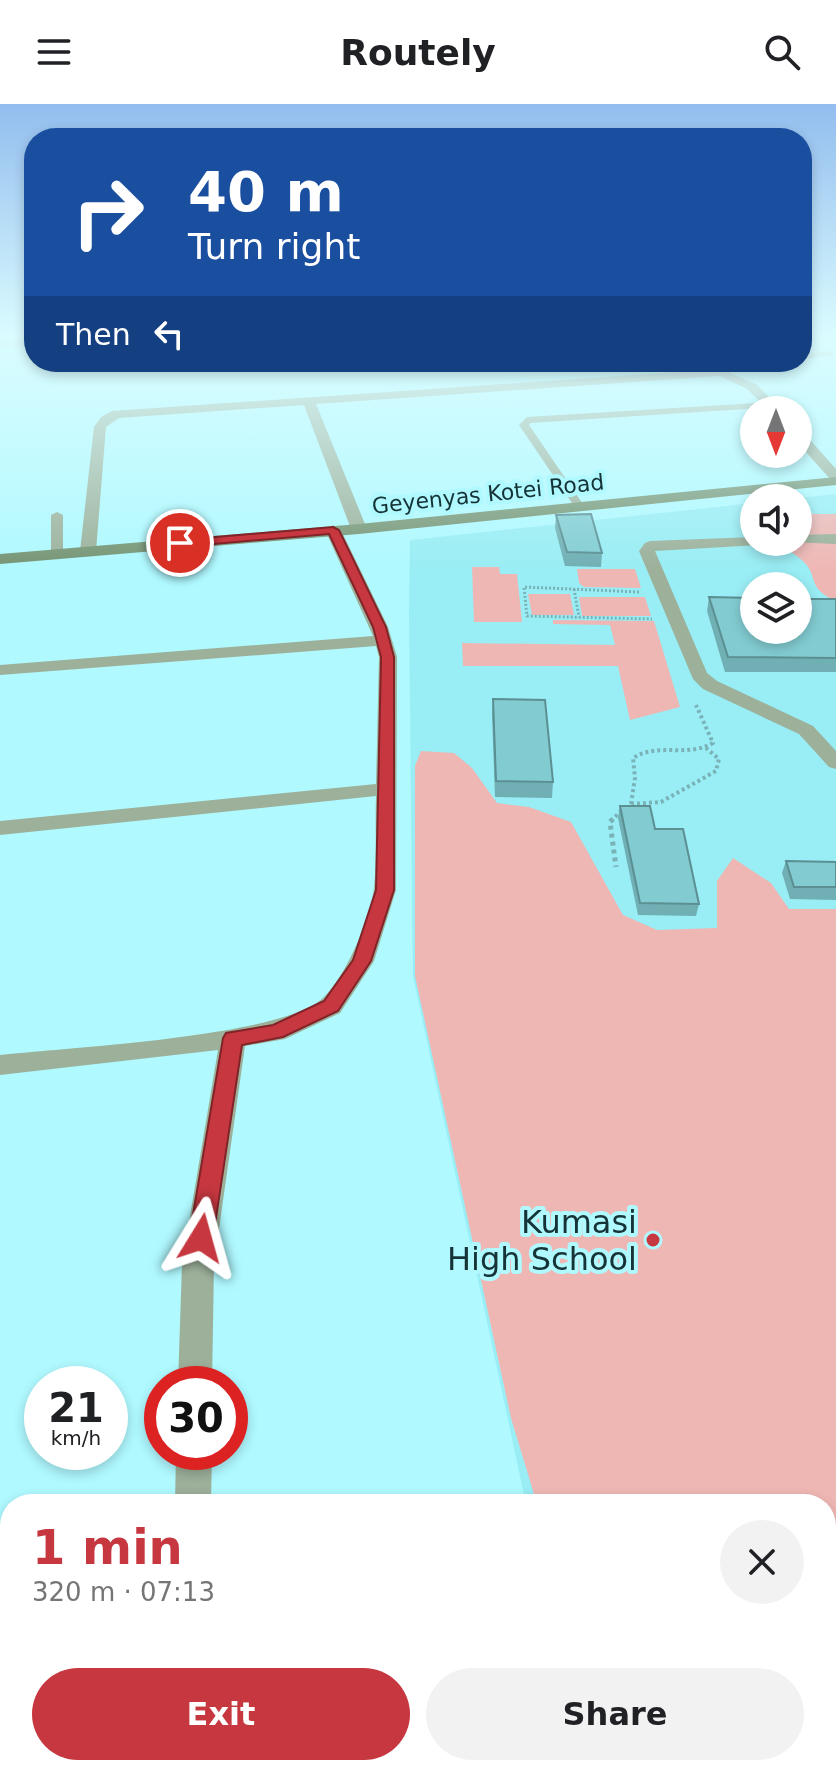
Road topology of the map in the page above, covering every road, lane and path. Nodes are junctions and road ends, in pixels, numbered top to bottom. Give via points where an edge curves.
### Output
1 (116, 414) edge
2 (314, 414) edge
3 (641, 414) edge
4 (812, 451) edge
5 (836, 479) edge
6 (580, 507) junction
7 (57, 515) dead end
8 (359, 529) junction
9 (333, 530) junction
10 (836, 539) edge
11 (812, 540) edge
12 (740, 543) edge
13 (88, 551) junction
14 (57, 554) junction
15 (0, 559) edge
16 (574, 589) junction
17 (664, 593) junction
18 (579, 617) junction
19 (674, 619) junction
20 (384, 640) junction
21 (691, 663) junction
22 (0, 670) edge
23 (706, 748) junction
24 (836, 763) edge
25 (386, 789) junction
26 (631, 804) junction
27 (0, 828) edge
28 (616, 867) dead end
29 (233, 1038) junction
30 (0, 1065) edge
31 (195, 1366) edge
32 (194, 1470) edge
33 (193, 1494) edge

1 - 13 street via 100,427
2 - 8 street
3 - 6 lane via 527,420 524,425
4 - 5 street
5 - 6 street, Geyenyas Kotei Road
6 - 8 street, Geyenyas Kotei Road
7 - 14 lane
8 - 9 street, Geyenyas Kotei Road
9 - 13 street, Geyenyas Kotei Road
9 - 20 street
10 - 11 street
12 - 17 street via 650,546 647,551
13 - 14 street, Geyenyas Kotei Road
14 - 15 street, Geyenyas Kotei Road
16 - 17 path
16 - 18 path
16 - 18 path via 524,587 527,616
17 - 19 street
18 - 19 path
19 - 21 street
20 - 22 street
20 - 25 street
21 - 23 path via 686,684 712,735 713,743
21 - 24 street via 710,685 806,730
23 - 26 path via 719,759 716,771 661,802
23 - 26 path via 685,754 640,751 633,758
25 - 27 street
25 - 29 street via 385,890 362,961 331,1006 276,1032
26 - 28 path via 610,822
29 - 30 street
29 - 31 street via 198,1264
32 - 33 street

